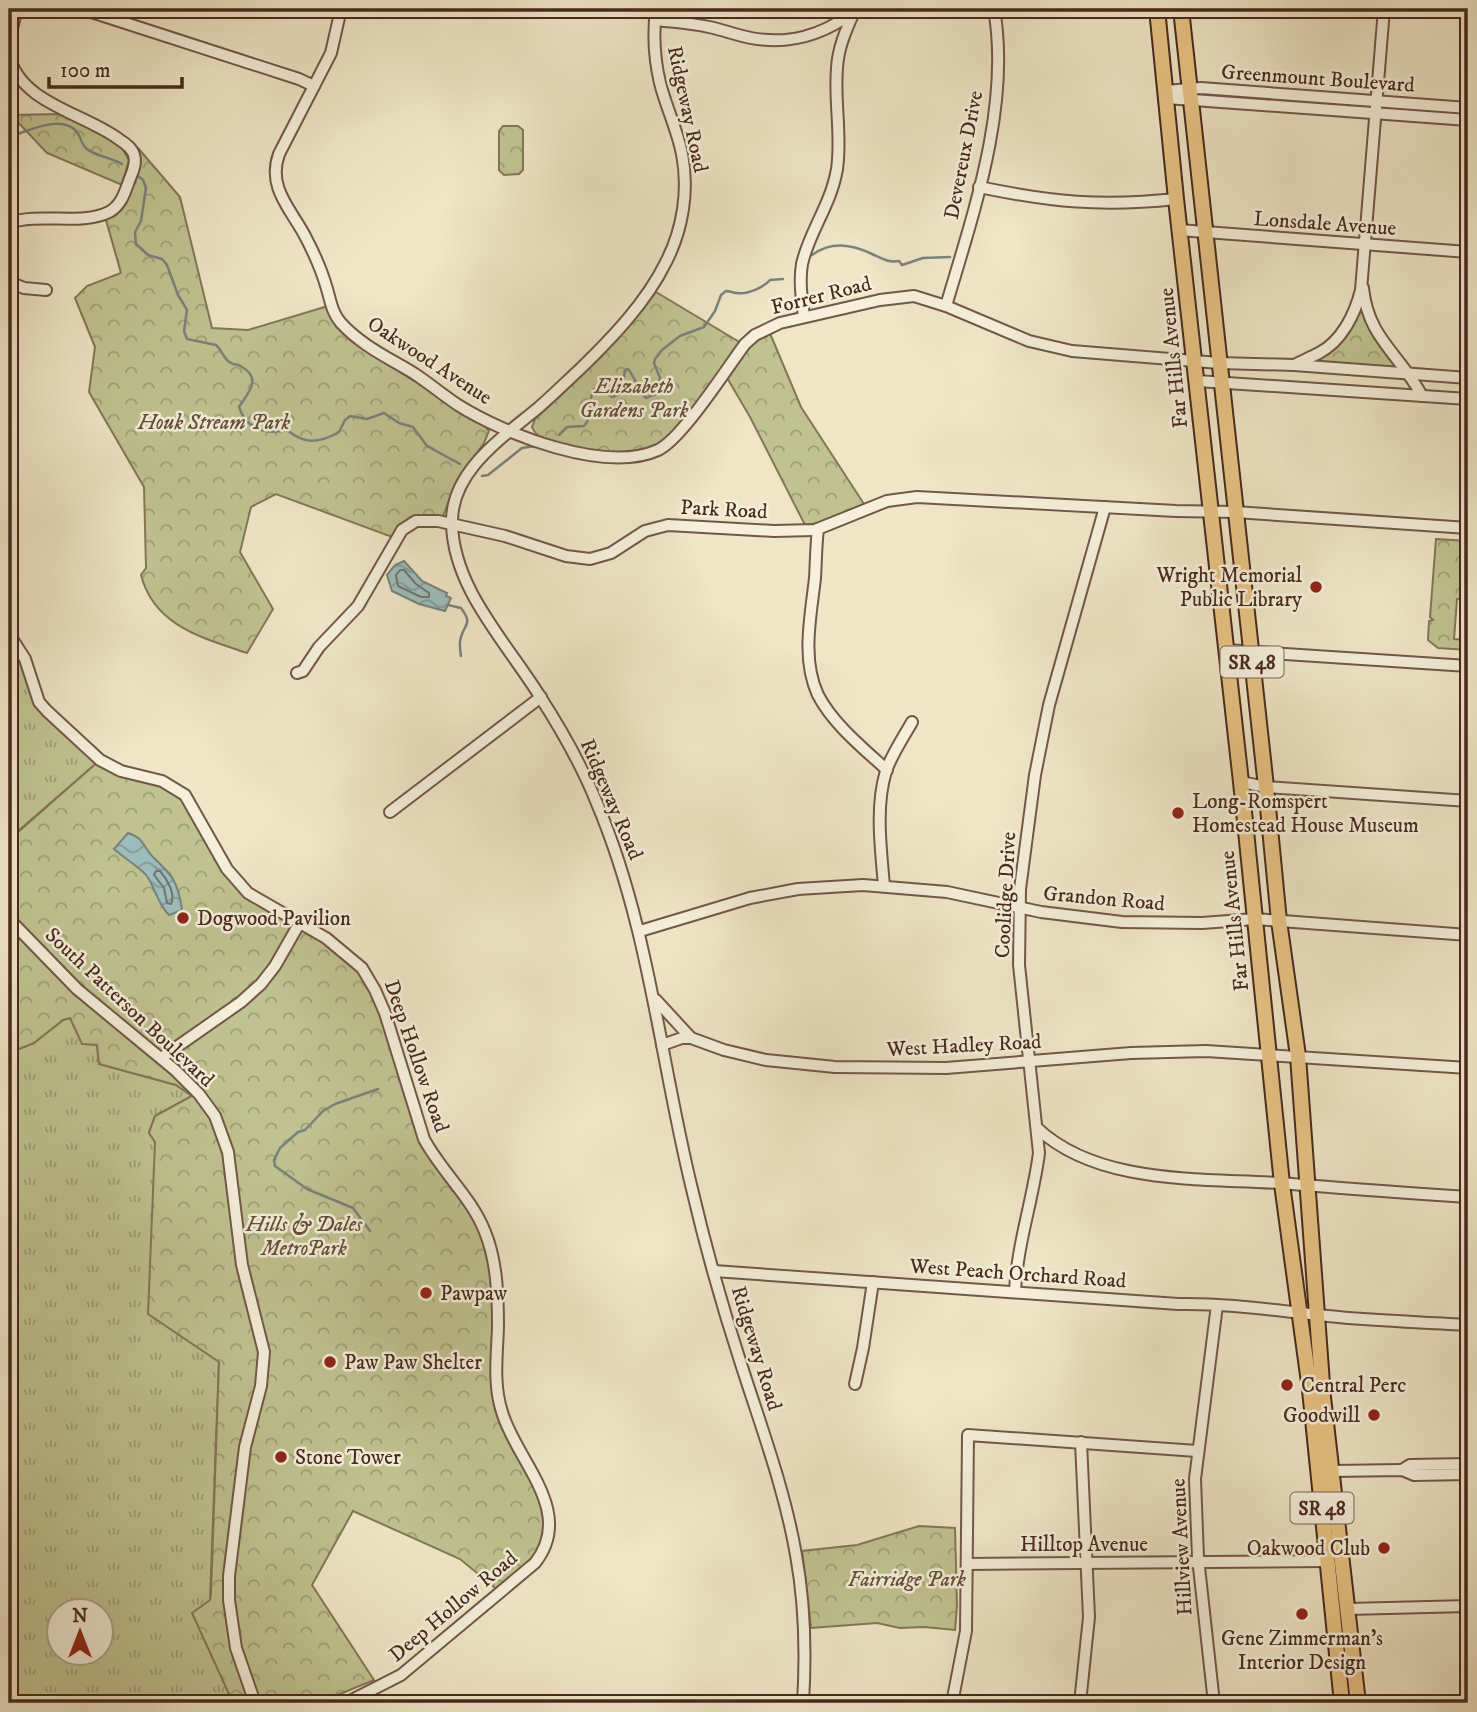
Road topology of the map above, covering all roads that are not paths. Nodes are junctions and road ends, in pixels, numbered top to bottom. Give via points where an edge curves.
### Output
1 (17, 9) edge
2 (82, 9) edge
3 (341, 9) edge
4 (995, 9) edge
5 (1157, 9) edge
6 (1181, 9) edge
7 (1384, 9) edge
8 (855, 10) edge
9 (656, 15) edge
10 (9, 40) edge
11 (9, 55) edge
12 (314, 86) junction
13 (1189, 93) junction
14 (1166, 94) junction
15 (1377, 108) junction
16 (1468, 108) edge
17 (1468, 120) edge
18 (979, 187) junction
19 (1176, 199) junction
20 (9, 223) edge
21 (1179, 230) junction
22 (1206, 233) junction
23 (1365, 245) junction
24 (1468, 253) edge
25 (1363, 281) junction
26 (9, 282) edge
27 (46, 290) dead end
28 (946, 306) junction
29 (804, 317) junction
30 (1194, 360) junction
31 (1219, 363) junction
32 (1294, 365) junction
33 (1410, 374) junction
34 (1468, 378) edge
35 (1197, 381) junction
36 (1221, 382) junction
37 (1422, 396) junction
38 (1468, 399) edge
39 (508, 430) junction
40 (1105, 508) junction
41 (1210, 512) junction
42 (1235, 512) junction
43 (452, 524) junction
44 (1468, 528) edge
45 (818, 529) junction
46 (9, 634) edge
47 (1226, 650) junction
48 (1250, 652) junction
49 (1468, 666) edge
50 (296, 673) dead end
51 (541, 697) junction
52 (912, 722) dead end
53 (887, 770) junction
54 (1241, 782) junction
55 (1266, 787) junction
56 (1468, 801) edge
57 (390, 812) dead end
58 (884, 886) junction
59 (1019, 908) junction
60 (9, 919) edge
61 (1255, 919) junction
62 (1279, 921) junction
63 (299, 924) junction
64 (640, 931) junction
65 (1468, 935) edge
66 (654, 996) junction
67 (691, 1038) junction
68 (662, 1045) junction
69 (1270, 1055) junction
70 (1298, 1056) junction
71 (161, 1058) junction
72 (1029, 1062) junction
73 (1468, 1069) edge
74 (1037, 1128) junction
75 (1067, 1150) junction
76 (1038, 1157) junction
77 (1282, 1184) junction
78 (1309, 1186) junction
79 (1468, 1197) edge
80 (714, 1271) junction
81 (873, 1282) junction
82 (1015, 1292) junction
83 (1217, 1305) junction
84 (1300, 1312) junction
85 (1324, 1315) junction
86 (1468, 1325) edge
87 (855, 1384) dead end
88 (1081, 1442) junction
89 (1197, 1451) junction
90 (1468, 1464) edge
91 (1402, 1470) junction
92 (1332, 1471) junction
93 (1468, 1474) edge
94 (1327, 1561) junction
95 (1088, 1563) junction
96 (1199, 1563) junction
97 (967, 1564) junction
98 (1468, 1606) edge
99 (1348, 1609) junction
100 (254, 1703) edge
101 (346, 1703) edge
102 (803, 1703) edge
103 (952, 1703) edge
104 (1080, 1703) edge
105 (1214, 1703) edge
106 (1342, 1703) edge
107 (1358, 1703) edge

1 - 10 street
2 - 12 street
3 - 12 street, Oakwood Avenue via 334,44
4 - 18 street, Devereux Drive via 996,89
5 - 14 main road, Far Hills Avenue / SR 48
6 - 13 main road, SR 48
7 - 15 street
8 - 9 street via 818,33 782,41 748,38
8 - 29 street via 837,65 837,171 803,262
9 - 39 street, Ridgeway Road via 656,61 684,169 684,202 675,243 656,281 602,346
11 - 20 street via 17,75 33,92 116,137 132,150 135,162 122,198 112,210 94,216
12 - 39 street, Oakwood Avenue via 279,154 276,182 308,242 334,313 374,351 458,405
13 - 14 street, Greenmount Boulevard
13 - 15 street, Greenmount Boulevard
13 - 22 main road, SR 48
14 - 19 main road, Far Hills Avenue / SR 48
15 - 16 street, Greenmount Boulevard
15 - 17 street, Greenmount Boulevard
15 - 23 street
18 - 19 street via 1078,204
18 - 28 street, Devereux Drive
19 - 21 main road, Far Hills Avenue / SR 48
21 - 22 street, Lonsdale Avenue
21 - 30 main road, Far Hills Avenue / SR 48
22 - 23 street, Lonsdale Avenue
22 - 31 main road, SR 48
23 - 24 street, Lonsdale Avenue
23 - 25 street
25 - 32 street via 1353,313 1338,337 1318,354
25 - 33 street via 1377,334
26 - 27 street
28 - 29 street, Forrer Road via 901,296
28 - 30 street, Forrer Road via 1049,347
29 - 39 street, Forrer Road via 768,327 745,344 677,435 658,450 635,456 580,454
30 - 31 street
30 - 35 main road, Far Hills Avenue / SR 48
31 - 32 street
31 - 36 main road, SR 48
32 - 33 street
33 - 34 street
33 - 37 street
35 - 36 street
35 - 41 main road, Far Hills Avenue / SR 48
36 - 37 street
36 - 42 main road, SR 48
37 - 38 street
39 - 43 street, Ridgeway Road via 466,477
40 - 41 street, Park Road
40 - 45 street, Park Road via 909,497 871,506
40 - 59 street, Coolidge Drive via 1049,705
41 - 42 street, Park Road
41 - 47 main road, Far Hills Avenue / SR 48
42 - 44 street, Park Road
42 - 48 main road, SR 48
43 - 45 street, Park Road via 590,559 611,553 645,531 668,525
43 - 50 street, Park Road via 422,520 408,524 358,606 303,671
43 - 51 street, Ridgeway Road via 463,574
45 - 53 street via 809,636 814,684 826,708
46 - 63 street, Deep Hollow Road via 47,711 100,760 121,771 162,781 185,795 237,882
47 - 48 street
47 - 54 main road, Far Hills Avenue / SR 48
48 - 49 street
48 - 55 main road, SR 48
51 - 57 street
51 - 64 street, Ridgeway Road via 596,800
52 - 53 street
53 - 58 street via 880,816
54 - 55 street
54 - 61 main road, Far Hills Avenue / SR 48
55 - 56 street
55 - 62 main road, SR 48
58 - 59 street, Grandon Road via 947,892
58 - 64 street, Grandon Road via 831,886 766,894
59 - 61 street, Grandon Road via 1122,922
59 - 72 street, Coolidge Drive via 1019,965
60 - 71 street, South Patterson Boulevard via 77,989
61 - 62 street, Grandon Road
61 - 69 main road, Far Hills Avenue / SR 48
62 - 65 street, Grandon Road
62 - 70 main road, SR 48
63 - 71 street via 261,984
63 - 101 street, Deep Hollow Road via 326,938 368,976 400,1058 424,1139 485,1232 496,1282 498,1398 508,1430 543,1495 550,1530 542,1554 507,1587 401,1675
64 - 66 street, Ridgeway Road
66 - 67 street, West Hadley Road
66 - 68 street, Ridgeway Road
67 - 68 street
67 - 72 street, West Hadley Road via 745,1056 835,1067 946,1068
68 - 80 street, Ridgeway Road via 682,1149
69 - 70 street, West Hadley Road
69 - 72 street, West Hadley Road via 1164,1051
69 - 77 main road, Far Hills Avenue / SR 48
70 - 73 street, West Hadley Road
70 - 78 main road, SR 48
71 - 100 street, South Patterson Boulevard via 199,1094 222,1131 232,1169 242,1265 264,1352 261,1386 245,1447 229,1576 233,1635
72 - 74 street, Coolidge Drive
74 - 75 street
74 - 76 street, Coolidge Drive
75 - 76 street
75 - 77 street via 1148,1173
76 - 82 street, Coolidge Drive
77 - 78 street
77 - 84 main road, Far Hills Avenue / SR 48
78 - 79 street
78 - 85 main road, SR 48
80 - 81 street, West Peach Orchard Road
80 - 102 street, Ridgeway Road via 793,1535 804,1626
81 - 82 street, West Peach Orchard Road
81 - 87 street
82 - 83 street, West Peach Orchard Road
83 - 84 street, West Peach Orchard Road
83 - 89 street, Hillview Avenue
84 - 85 street, West Peach Orchard Road
84 - 94 main road, Far Hills Avenue / SR 48
85 - 86 street, West Peach Orchard Road
85 - 92 main road, SR 48 via 1323,1396
88 - 89 street
88 - 95 street
88 - 97 street via 968,1435
89 - 96 street, Hillview Avenue
90 - 91 street via 1410,1465
91 - 92 street
91 - 93 street via 1414,1475
92 - 99 main road, SR 48
94 - 96 street, Hilltop Avenue
94 - 106 main road, Far Hills Avenue / SR 48
95 - 96 street, Hilltop Avenue
95 - 97 street, Hilltop Avenue
95 - 104 street via 1089,1617
96 - 105 street, Hillview Avenue
97 - 103 street via 966,1631
98 - 99 street
99 - 107 main road, SR 48

